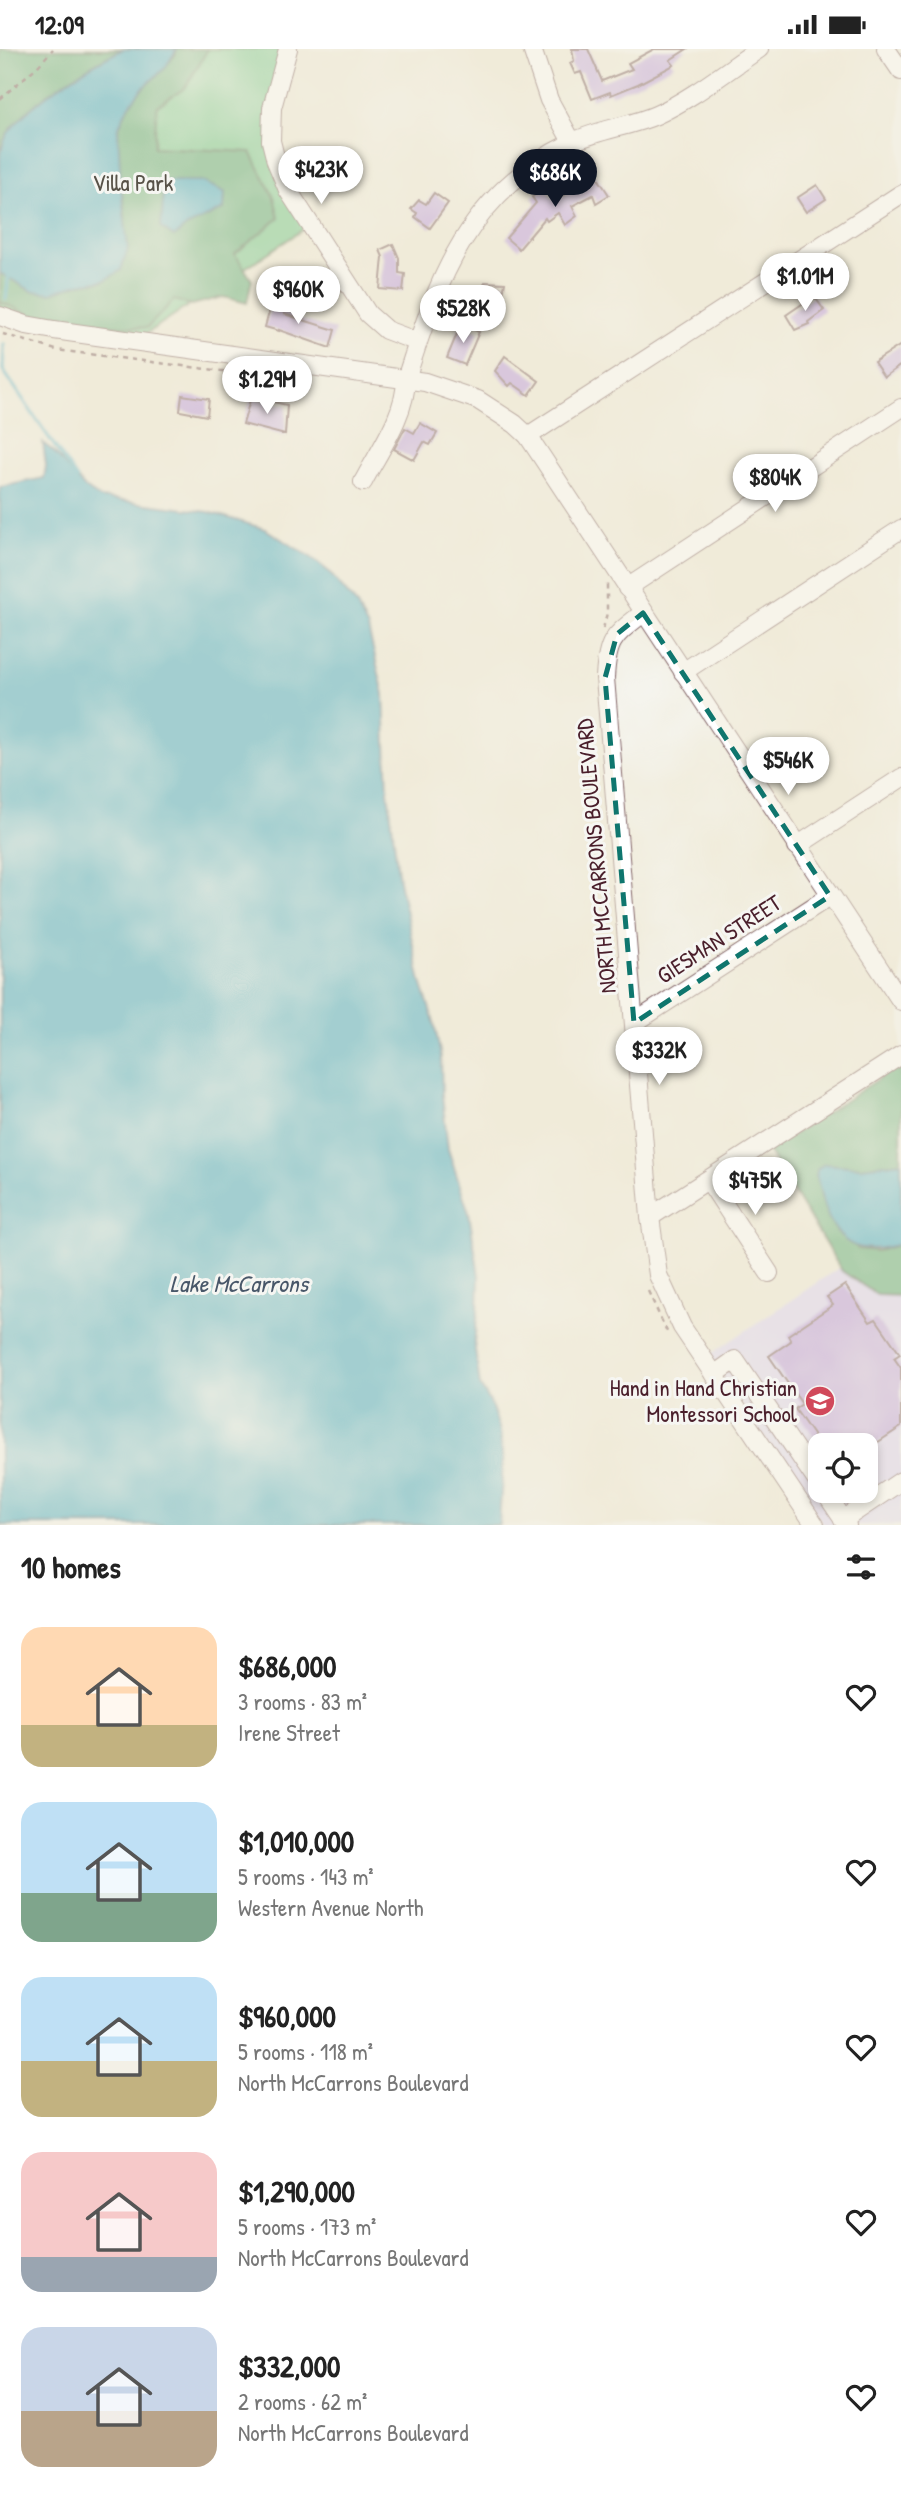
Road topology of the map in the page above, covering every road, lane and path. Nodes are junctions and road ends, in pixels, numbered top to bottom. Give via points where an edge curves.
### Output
1 (53, 49) edge
2 (288, 49) edge
3 (532, 49) edge
4 (759, 49) edge
5 (886, 49) edge
6 (901, 71) edge
7 (0, 99) edge
8 (572, 142) junction
9 (901, 194) edge
10 (0, 316) edge
11 (0, 333) edge
12 (418, 342) junction
13 (263, 376) dead end
14 (406, 379) junction
15 (901, 408) edge
16 (528, 436) junction
17 (363, 482) dead end
18 (901, 529) edge
19 (607, 581) dead end
20 (627, 588) junction
21 (643, 613) junction
22 (600, 635) dead end
23 (683, 672) junction
24 (901, 778) edge
25 (797, 846) junction
26 (830, 896) junction
27 (901, 1001) edge
28 (634, 1023) junction
29 (901, 1055) edge
30 (709, 1181) junction
31 (650, 1217) junction
32 (769, 1273) dead end
33 (714, 1375) junction
34 (808, 1468) edge
35 (901, 1481) edge
36 (832, 1503) edge
37 (845, 1522) edge
38 (815, 1525) edge

1 - 7 path
2 - 12 street via 271,123 281,177 368,314 386,330
3 - 8 street via 549,100
4 - 8 street via 656,115
5 - 6 street
8 - 12 street via 506,187 471,227 443,278
9 - 16 street
10 - 14 street via 54,330
11 - 13 path via 56,350
12 - 14 street
14 - 16 street via 443,386 478,400
14 - 17 street via 406,393 393,426
15 - 20 street
16 - 20 street
18 - 23 street
19 - 22 path via 607,613
20 - 21 street
21 - 23 street
21 - 28 street, NORTH MCCARRONS BOULEVARD via 609,647 605,678
23 - 25 street
24 - 25 street
25 - 26 street
26 - 27 street
26 - 28 street, GIESMAN STREET
28 - 31 street, NORTH MCCARRONS BOULEVARD
29 - 30 street
30 - 31 street
30 - 32 street
31 - 33 street, NORTH MCCARRONS BOULEVARD via 659,1275 682,1327
33 - 34 street via 735,1360
33 - 38 street, NORTH MCCARRONS BOULEVARD
35 - 37 street
36 - 37 street

